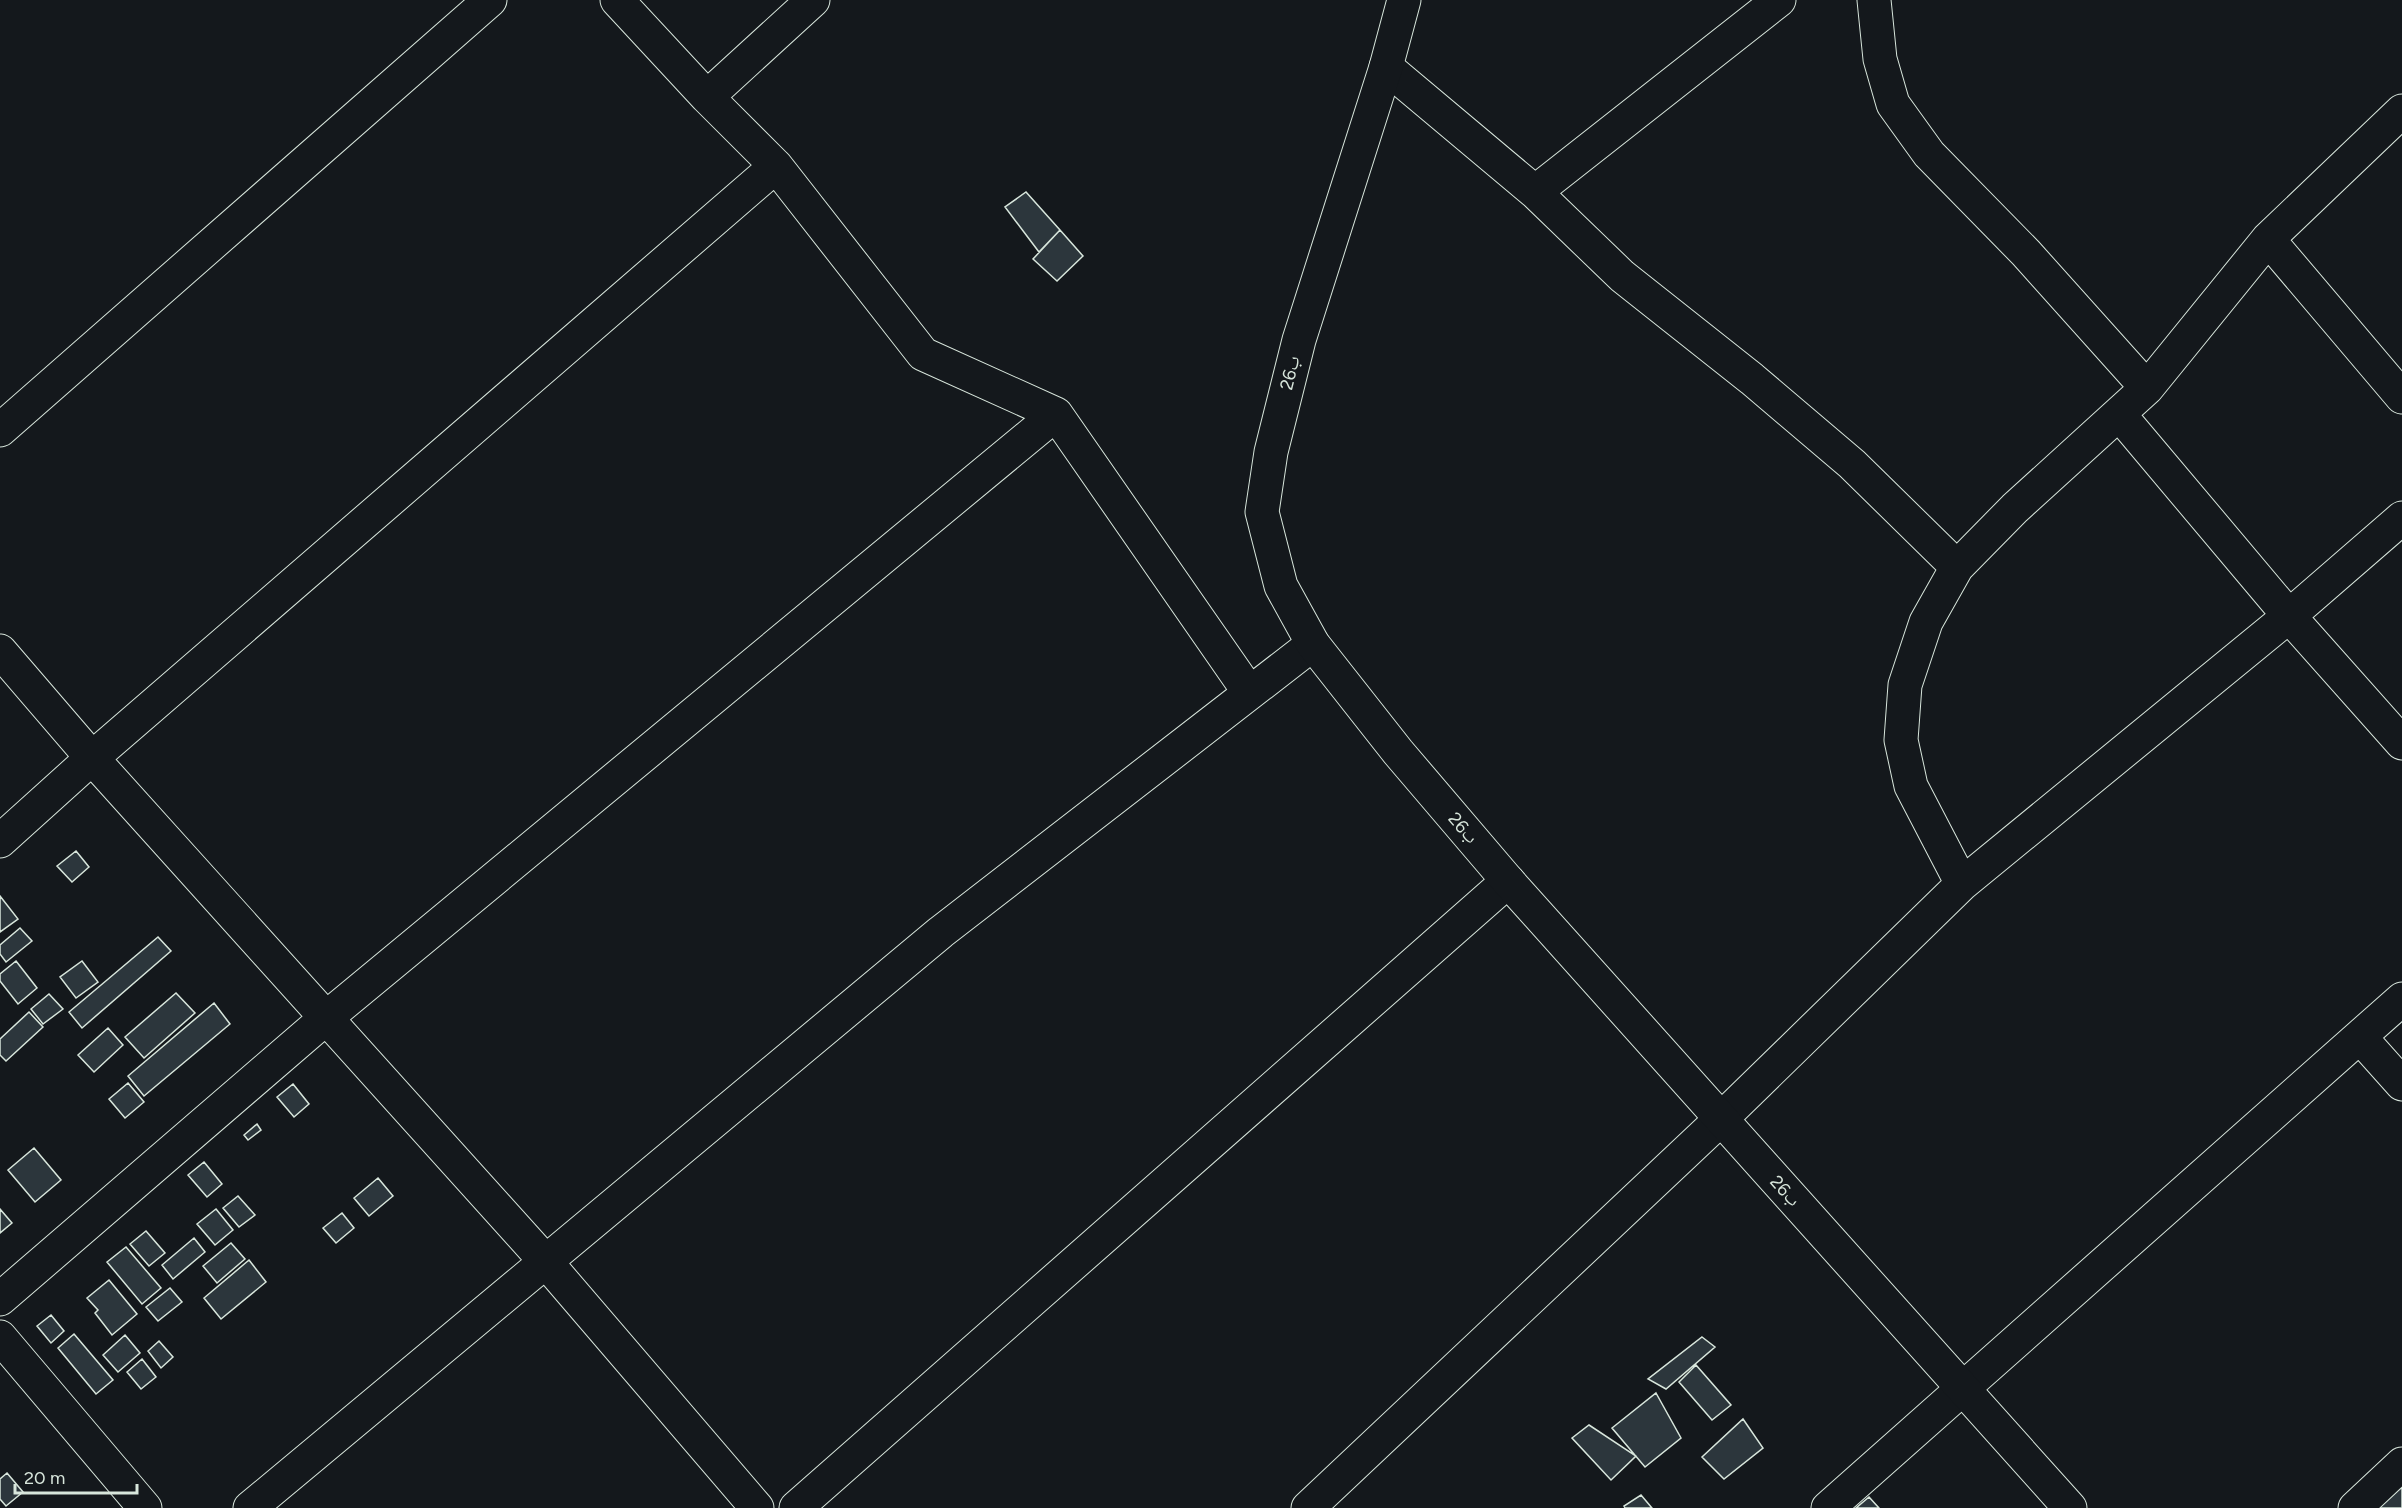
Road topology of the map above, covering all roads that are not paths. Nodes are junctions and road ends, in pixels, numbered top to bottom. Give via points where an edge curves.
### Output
1 (490, 0) edge
2 (617, 0) edge
3 (813, 0) edge
4 (1404, 0) edge
5 (1779, 0) edge
6 (1874, 0) edge
7 (1386, 67) junction
8 (707, 97) junction
9 (2402, 111) edge
10 (776, 166) junction
11 (1535, 192) junction
12 (2268, 239) junction
13 (2146, 388) junction
14 (2402, 397) edge
15 (1056, 414) junction
16 (2119, 414) junction
17 (0, 430) edge
18 (2402, 518) edge
19 (1957, 567) junction
20 (2289, 616) junction
21 (1313, 644) junction
22 (0, 651) edge
23 (1249, 692) junction
24 (2402, 743) edge
25 (92, 758) junction
26 (0, 841) edge
27 (1508, 881) junction
28 (1962, 884) junction
29 (2402, 999) edge
30 (326, 1018) junction
31 (2360, 1037) junction
32 (2402, 1084) edge
33 (1721, 1119) junction
34 (547, 1263) junction
35 (0, 1299) edge
36 (0, 1337) edge
37 (1963, 1390) junction
38 (2402, 1464) edge
39 (145, 1508) edge
40 (250, 1508) edge
41 (757, 1508) edge
42 (796, 1508) edge
43 (1308, 1508) edge
44 (1828, 1508) edge
45 (2070, 1508) edge
46 (2355, 1508) edge

1 - 17 main road
2 - 8 main road
3 - 8 main road
4 - 7 main road, 26ب
5 - 11 main road
6 - 13 main road via 1880,59 1893,104 1929,154 2040,268
7 - 11 main road
7 - 21 main road, 26ب via 1299,340 1271,452 1262,512 1281,586
8 - 10 main road
9 - 12 main road
10 - 15 main road via 923,354
10 - 25 main road
11 - 19 main road via 1622,276 1852,464
12 - 13 main road
12 - 14 main road
13 - 16 main road
15 - 23 main road
15 - 30 main road
16 - 19 main road via 2014,508
16 - 20 main road
18 - 20 main road
19 - 28 main road via 1926,622 1905,685 1901,740 1911,786
20 - 24 main road
20 - 28 main road
21 - 23 main road
21 - 27 main road, 26ب
22 - 25 main road
23 - 34 main road via 941,933
25 - 26 main road
25 - 30 main road
27 - 33 main road, 26ب
27 - 42 main road
28 - 33 main road
29 - 31 main road
30 - 34 main road
30 - 35 main road
31 - 32 main road
31 - 37 main road
33 - 37 main road, 26ب
33 - 43 main road
34 - 40 main road
34 - 41 main road
36 - 39 main road
37 - 44 main road
37 - 45 main road, 26ب
38 - 46 main road

